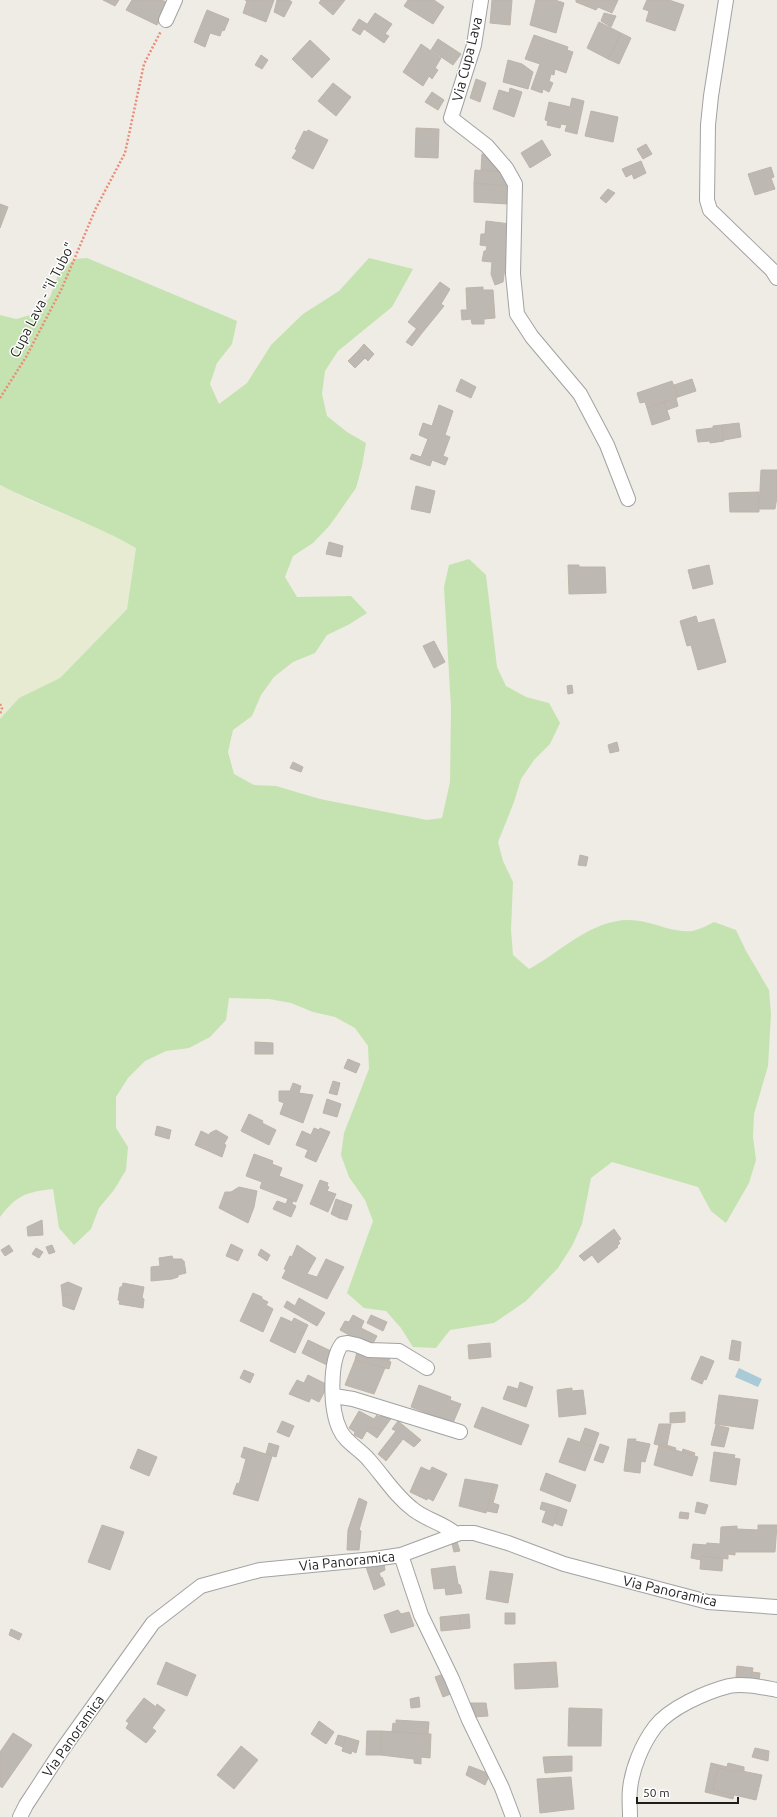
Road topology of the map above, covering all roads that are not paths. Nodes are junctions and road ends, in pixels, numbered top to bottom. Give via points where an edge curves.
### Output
1 (175, 0) edge
2 (481, 0) edge
3 (726, 0) edge
4 (166, 20) road end
5 (777, 278) edge
6 (628, 499) dead end
7 (427, 1368) dead end
8 (334, 1396) junction
9 (460, 1432) dead end
10 (456, 1534) junction
11 (401, 1555) junction
12 (777, 1607) edge
13 (777, 1690) edge
14 (20, 1817) edge
15 (514, 1817) edge
16 (630, 1817) edge

1 - 4 street
2 - 6 street, Via Cupa Lava via 474,45 451,118 487,146 506,168 515,184 513,274 517,314 532,337 580,394 607,445
3 - 5 street via 710,96 708,200 710,210 772,270
7 - 8 street via 399,1351 369,1350 357,1345 342,1344 336,1351 333,1364
8 - 9 street via 342,1396
8 - 10 street via 336,1420 344,1436 368,1459 409,1507 448,1527
10 - 11 street, Via Panoramica
10 - 12 street, Via Panoramica via 474,1533 564,1564 708,1602
11 - 14 street, Via Panoramica via 260,1570 201,1586 153,1623 62,1750
11 - 15 street via 421,1615
13 - 16 street via 729,1686 700,1696 675,1710 655,1727 642,1749 634,1771 630,1789

